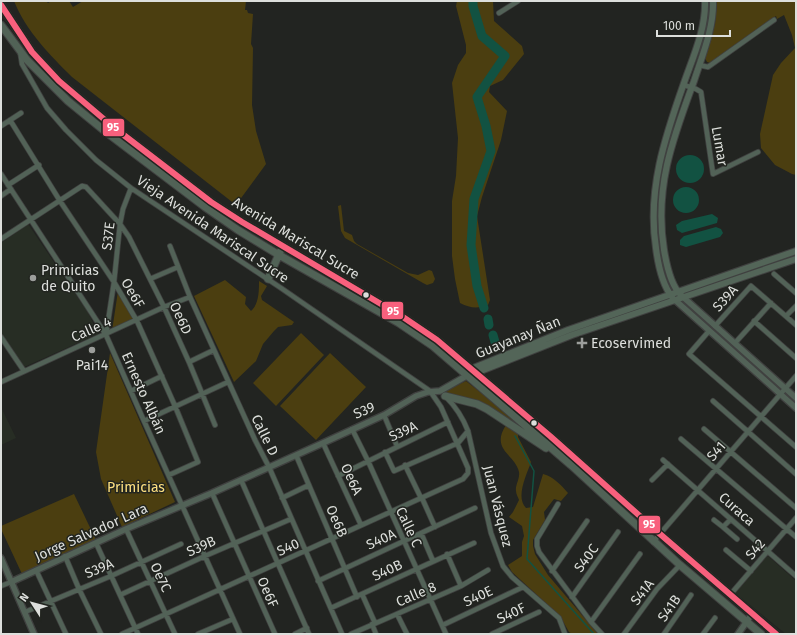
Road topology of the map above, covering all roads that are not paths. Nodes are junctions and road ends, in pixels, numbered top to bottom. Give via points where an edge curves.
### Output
1 (4, 1) edge
2 (518, 1) edge
3 (705, 1) edge
4 (713, 1) edge
5 (2, 7) edge
6 (499, 13) dead end
7 (774, 20) dead end
8 (1, 25) edge
9 (20, 51) junction
10 (699, 65) junction
11 (684, 85) junction
12 (691, 87) junction
13 (21, 113) dead end
14 (10, 120) junction
15 (1, 126) edge
16 (758, 152) dead end
17 (39, 165) junction
18 (1, 174) edge
19 (10, 187) junction
20 (131, 188) junction
21 (1, 196) edge
22 (60, 200) junction
23 (31, 219) junction
24 (120, 224) junction
25 (1, 239) edge
26 (170, 246) dead end
27 (282, 247) junction
28 (796, 251) edge
29 (279, 255) junction
30 (796, 259) edge
31 (763, 263) junction
32 (178, 267) junction
33 (765, 270) junction
34 (774, 274) dead end
35 (335, 277) junction
36 (150, 279) junction
37 (268, 279) junction
38 (114, 282) junction
39 (330, 284) junction
40 (678, 292) junction
41 (796, 293) edge
42 (190, 297) junction
43 (673, 297) junction
44 (683, 297) junction
45 (771, 303) junction
46 (796, 306) edge
47 (164, 307) junction
48 (786, 316) junction
49 (137, 321) junction
50 (754, 321) junction
51 (796, 325) edge
52 (715, 326) junction
53 (709, 331) junction
54 (106, 335) junction
55 (1, 337) edge
56 (735, 343) junction
57 (214, 350) junction
58 (796, 358) edge
59 (189, 362) junction
60 (24, 371) junction
61 (472, 373) junction
62 (162, 376) junction
63 (796, 376) edge
64 (1, 382) edge
65 (228, 382) junction
66 (785, 388) junction
67 (132, 391) junction
68 (430, 391) junction
69 (202, 393) junction
70 (443, 393) junction
71 (780, 394) junction
72 (796, 398) edge
73 (713, 401) dead end
74 (175, 406) junction
75 (796, 408) edge
76 (384, 414) junction
77 (761, 416) junction
78 (144, 421) junction
79 (448, 422) junction
80 (215, 425) dead end
81 (532, 426) junction
82 (352, 429) junction
83 (704, 429) dead end
84 (468, 431) junction
85 (747, 432) junction
86 (681, 439) dead end
87 (323, 443) junction
88 (458, 443) junction
89 (397, 446) junction
90 (796, 447) edge
91 (731, 451) junction
92 (385, 452) junction
93 (296, 455) junction
94 (663, 460) dead end
95 (368, 461) junction
96 (668, 464) junction
97 (405, 465) junction
98 (571, 465) junction
99 (268, 467) junction
100 (716, 469) junction
101 (796, 474) edge
102 (169, 475) junction
103 (338, 476) junction
104 (464, 479) joint
105 (240, 480) junction
106 (652, 480) dead end
107 (309, 485) junction
108 (698, 490) junction
109 (212, 493) junction
110 (282, 498) junction
111 (422, 498) junction
112 (558, 504) dead end
113 (182, 505) junction
114 (474, 508) dead end
115 (796, 508) edge
116 (390, 512) junction
117 (796, 518) edge
118 (291, 519) junction
119 (731, 519) junction
120 (714, 520) dead end
121 (587, 521) dead end
122 (361, 525) junction
123 (435, 527) junction
124 (723, 527) junction
125 (126, 529) junction
126 (787, 529) junction
127 (263, 531) junction
128 (618, 532) dead end
129 (421, 533) junction
130 (660, 534) junction
131 (796, 537) edge
132 (333, 538) junction
133 (737, 539) dead end
134 (404, 541) junction
135 (653, 542) junction
136 (96, 543) junction
137 (474, 543) dead end
138 (181, 544) dead end
139 (234, 544) junction
140 (726, 550) dead end
141 (305, 551) junction
142 (768, 551) junction
143 (447, 554) junction
144 (640, 554) dead end
145 (66, 556) junction
146 (205, 556) junction
147 (1, 558) edge
148 (433, 561) junction
149 (141, 562) junction
150 (278, 563) junction
151 (680, 565) junction
152 (345, 568) junction
153 (416, 568) junction
154 (36, 570) junction
155 (488, 570) dead end
156 (552, 571) junction
157 (750, 571) junction
158 (111, 576) junction
159 (249, 576) junction
160 (796, 576) edge
161 (150, 581) junction
162 (318, 581) junction
163 (11, 582) junction
164 (1, 586) edge
165 (461, 586) junction
166 (523, 587) junction
167 (79, 589) junction
168 (220, 590) junction
169 (120, 595) junction
170 (360, 595) junction
171 (691, 595) dead end
172 (730, 595) junction
173 (572, 597) junction
174 (431, 599) junction
175 (51, 601) junction
176 (331, 608) junction
177 (25, 612) junction
178 (539, 612) dead end
179 (166, 614) junction
180 (397, 614) junction
181 (752, 614) junction
182 (715, 618) dead end
183 (233, 619) junction
184 (746, 621) junction
185 (591, 622) junction
186 (374, 624) junction
187 (443, 625) junction
188 (135, 628) junction
189 (307, 628) junction
190 (34, 634) edge
191 (66, 634) edge
192 (101, 634) edge
193 (122, 634) edge
194 (138, 634) edge
195 (175, 634) edge
196 (198, 634) edge
197 (240, 634) edge
198 (275, 634) edge
199 (295, 634) edge
200 (309, 634) edge
201 (342, 634) edge
202 (351, 634) edge
203 (376, 634) edge
204 (407, 634) edge
205 (446, 634) edge
206 (492, 634) edge
207 (565, 634) edge
208 (602, 634) edge
209 (624, 634) edge
210 (664, 634) edge
211 (703, 634) edge
212 (738, 634) edge
213 (761, 634) edge
214 (776, 634) edge

1 - 5 main road
2 - 6 street
3 - 11 main road via 702,25
4 - 10 main road via 710,26
5 - 27 main road, Avenida Mariscal Sucre via 32,52 59,81 210,202
7 - 10 street via 708,67
8 - 9 main road, Avenida Mariscal Sucre
9 - 20 street, Vieja Avenida Mariscal Sucre via 25,70 47,108 91,156
9 - 29 main road, Avenida Mariscal Sucre via 52,86 106,132 205,207
10 - 12 main road
11 - 12 street
11 - 43 main road via 663,146 653,202 658,261
12 - 16 street, Lumar via 701,92 714,176
12 - 40 main road via 665,170 662,202 666,259
13 - 14 street
14 - 15 street
14 - 17 street, Oe6F
17 - 19 street
17 - 22 street, Oe6F
18 - 19 street, Ernesto Albán
19 - 21 street
19 - 23 street, Ernesto Albán
20 - 24 street, S37E
20 - 37 street, Vieja Avenida Mariscal Sucre
22 - 23 street
22 - 24 street, Oe6D via 82,186 86,187
22 - 38 street, Oe6F
23 - 25 street
23 - 54 street, Ernesto Albán
24 - 36 street, Oe6D
24 - 38 street, S37E
26 - 32 street, Calle D
27 - 29 main road
27 - 35 main road, Avenida Mariscal Sucre
28 - 31 main road, Guayanay Ñan
29 - 37 main road
29 - 39 main road, Avenida Mariscal Sucre
30 - 33 main road, Guayanay Ñan
31 - 33 main road
31 - 40 main road, Guayanay Ñan
32 - 36 street
32 - 42 street, Calle D
33 - 44 main road, Guayanay Ñan
34 - 41 street
35 - 39 main road
35 - 61 main road, Avenida Mariscal Sucre via 438,340
36 - 47 street, Oe6D
37 - 68 street, Vieja Avenida Mariscal Sucre
38 - 49 street, Oe6F
38 - 54 street, S37E
39 - 61 main road, Avenida Mariscal Sucre via 399,323
40 - 43 main road, Guayanay Ñan
40 - 44 main road
42 - 47 street, Calle 4
42 - 57 street, Calle D
43 - 44 main road, Guayanay Ñan
43 - 53 street
43 - 61 main road, Guayanay Ñan
44 - 52 street
45 - 48 street
45 - 50 street
45 - 52 street, S39A via 751,286
46 - 48 street
47 - 49 street, Calle 4
47 - 59 street, Oe6D
48 - 51 street
49 - 54 street, Calle 4
49 - 62 street, Oe6F
50 - 56 street
50 - 58 street
52 - 56 street
53 - 71 street
53 - 77 street, S39A via 689,354
54 - 60 street, Calle 4
54 - 67 street, Ernesto Albán
55 - 60 street
56 - 66 street
57 - 59 street
57 - 65 street, Calle D
59 - 69 street, Oe6D
60 - 64 street, Calle 4
61 - 70 street, S39
61 - 81 main road, Avenida Mariscal Sucre
62 - 67 street
62 - 74 street, Oe6F
63 - 66 street, S41
65 - 69 street
65 - 99 street, Calle D
66 - 71 street, S41
66 - 72 street
67 - 78 street, Ernesto Albán
68 - 70 street, S39
68 - 76 street, S39
68 - 79 street, Juan Vásquez
69 - 74 street
69 - 80 street, Oe6D
70 - 84 street, Juan Vásquez via 464,420
70 - 98 main road via 487,409
71 - 75 street
71 - 77 street, S41
73 - 85 street
74 - 78 street
74 - 102 street, Oe6F via 198,462
76 - 82 street, S39
76 - 89 street
77 - 85 street, S41
77 - 90 street
78 - 102 street, Ernesto Albán
79 - 88 street, Juan Vásquez
79 - 89 street, S39A
81 - 98 main road, Avenida Mariscal Sucre
81 - 130 main road, Avenida Mariscal Sucre
82 - 87 street, S39
82 - 95 street, Calle C
83 - 91 street
84 - 88 street
84 - 166 street, Juan Vásquez via 494,542 503,566
85 - 91 street, S41
85 - 101 street
86 - 100 street
87 - 93 street, S39
87 - 103 street, Oe6A
88 - 97 street
88 - 104 street, Juan Vásquez via 468,468
89 - 92 street, S39A
91 - 100 street, S41
91 - 115 street
92 - 95 street, S39A
92 - 97 street via 394,471
93 - 99 street, S39
93 - 107 street, Oe6B
94 - 96 street, Curaca
95 - 103 street, S39A
95 - 116 street, Calle C
96 - 106 street
96 - 108 street, Curaca
97 - 111 street
98 - 135 main road, Avenida Mariscal Sucre
99 - 105 street, Jorge Salvador Lara
99 - 110 street, Calle D
100 - 108 street, S41
100 - 126 street
102 - 113 street, Ernesto Albán
103 - 122 street, Oe6A
104 - 111 street, S40
105 - 109 street, Jorge Salvador Lara
105 - 127 street
107 - 110 street
107 - 132 street, Oe6B
108 - 119 street, Curaca
108 - 130 street, S41
109 - 113 street, Jorge Salvador Lara
109 - 139 street, Oe6F
110 - 118 street, Calle D
111 - 116 street, S40
111 - 123 street
112 - 156 street via 537,539 536,546
113 - 125 street, Jorge Salvador Lara
113 - 146 street, Ernesto Albán
114 - 123 street, S40A
116 - 122 street, S40
116 - 134 street, Calle C
117 - 126 street, S42
118 - 127 street, S39B
118 - 141 street, Calle D
119 - 124 street
119 - 142 street, Curaca
120 - 124 street
121 - 156 street
122 - 132 street, S40
123 - 129 street, S40A
124 - 133 street
125 - 136 street, Jorge Salvador Lara
125 - 149 street, Oe7C
126 - 131 street
126 - 142 street, S42
127 - 139 street, S39B
127 - 150 street
128 - 173 street, S40C
129 - 134 street, S40A
129 - 148 street
130 - 135 street, S41
130 - 172 main road, Avenida Mariscal Sucre
132 - 141 street, S40
132 - 152 street, Oe6B
134 - 152 street, S40A
134 - 153 street, Calle C
135 - 151 main road, Avenida Mariscal Sucre
136 - 145 street, Jorge Salvador Lara
136 - 158 street
137 - 143 street, S40B
138 - 149 street, S39A
139 - 146 street, S39B
139 - 159 street, Oe6F
140 - 157 street
141 - 150 street, S40
141 - 162 street, Calle D
142 - 157 street, S42
142 - 160 street, Curaca
143 - 148 street, S40B
143 - 165 street
144 - 185 street
145 - 154 street, Jorge Salvador Lara
145 - 167 street
146 - 161 street, S39B
146 - 168 street, Ernesto Albán
147 - 163 street
148 - 153 street, S40B
149 - 158 street, S39A
149 - 161 street, Oe7C
150 - 159 street, S40
150 - 189 street
151 - 184 main road, Avenida Mariscal Sucre
151 - 209 street, S41A via 657,588
152 - 162 street, S40A
152 - 170 street, Oe6B
153 - 170 street, S40B
153 - 174 street, Calle C
154 - 163 street, Jorge Salvador Lara
154 - 175 street
155 - 165 street, Calle 8
156 - 173 street
157 - 172 street, S42
158 - 167 street, S39A
158 - 169 street
159 - 168 street, S40
159 - 198 street, Oe6F
161 - 169 street, S39B
161 - 179 street, Oe7C
162 - 176 street, Calle D
163 - 164 street
163 - 177 street
165 - 174 street, Calle 8
166 - 187 street, S40E
166 - 207 street, Juan Vásquez via 559,618
167 - 175 street, S39A
167 - 192 street
168 - 179 street, S40
168 - 183 street, Ernesto Albán
169 - 188 street
170 - 176 street, S40B
170 - 186 street, Oe6B
171 - 210 street, S41B
172 - 181 main road, Avenida Mariscal Sucre
173 - 185 street
174 - 180 street, Calle 8
174 - 187 street, Calle C
175 - 177 street, S39A
175 - 191 street
176 - 201 street, Calle D
177 - 190 street
178 - 206 street, S40F
179 - 188 street, S40
179 - 195 street, Oe7C
180 - 186 street, Calle 8
180 - 204 street
181 - 184 street
181 - 214 main road, Avenida Mariscal Sucre
182 - 211 street
183 - 196 street
183 - 197 street, Ernesto Albán
184 - 212 street
184 - 213 main road, Avenida Mariscal Sucre
185 - 208 street
186 - 202 street, Calle 8
186 - 203 street, Oe6B
187 - 205 street, Calle C
188 - 193 street, S40
188 - 194 street
189 - 199 street
189 - 200 street

